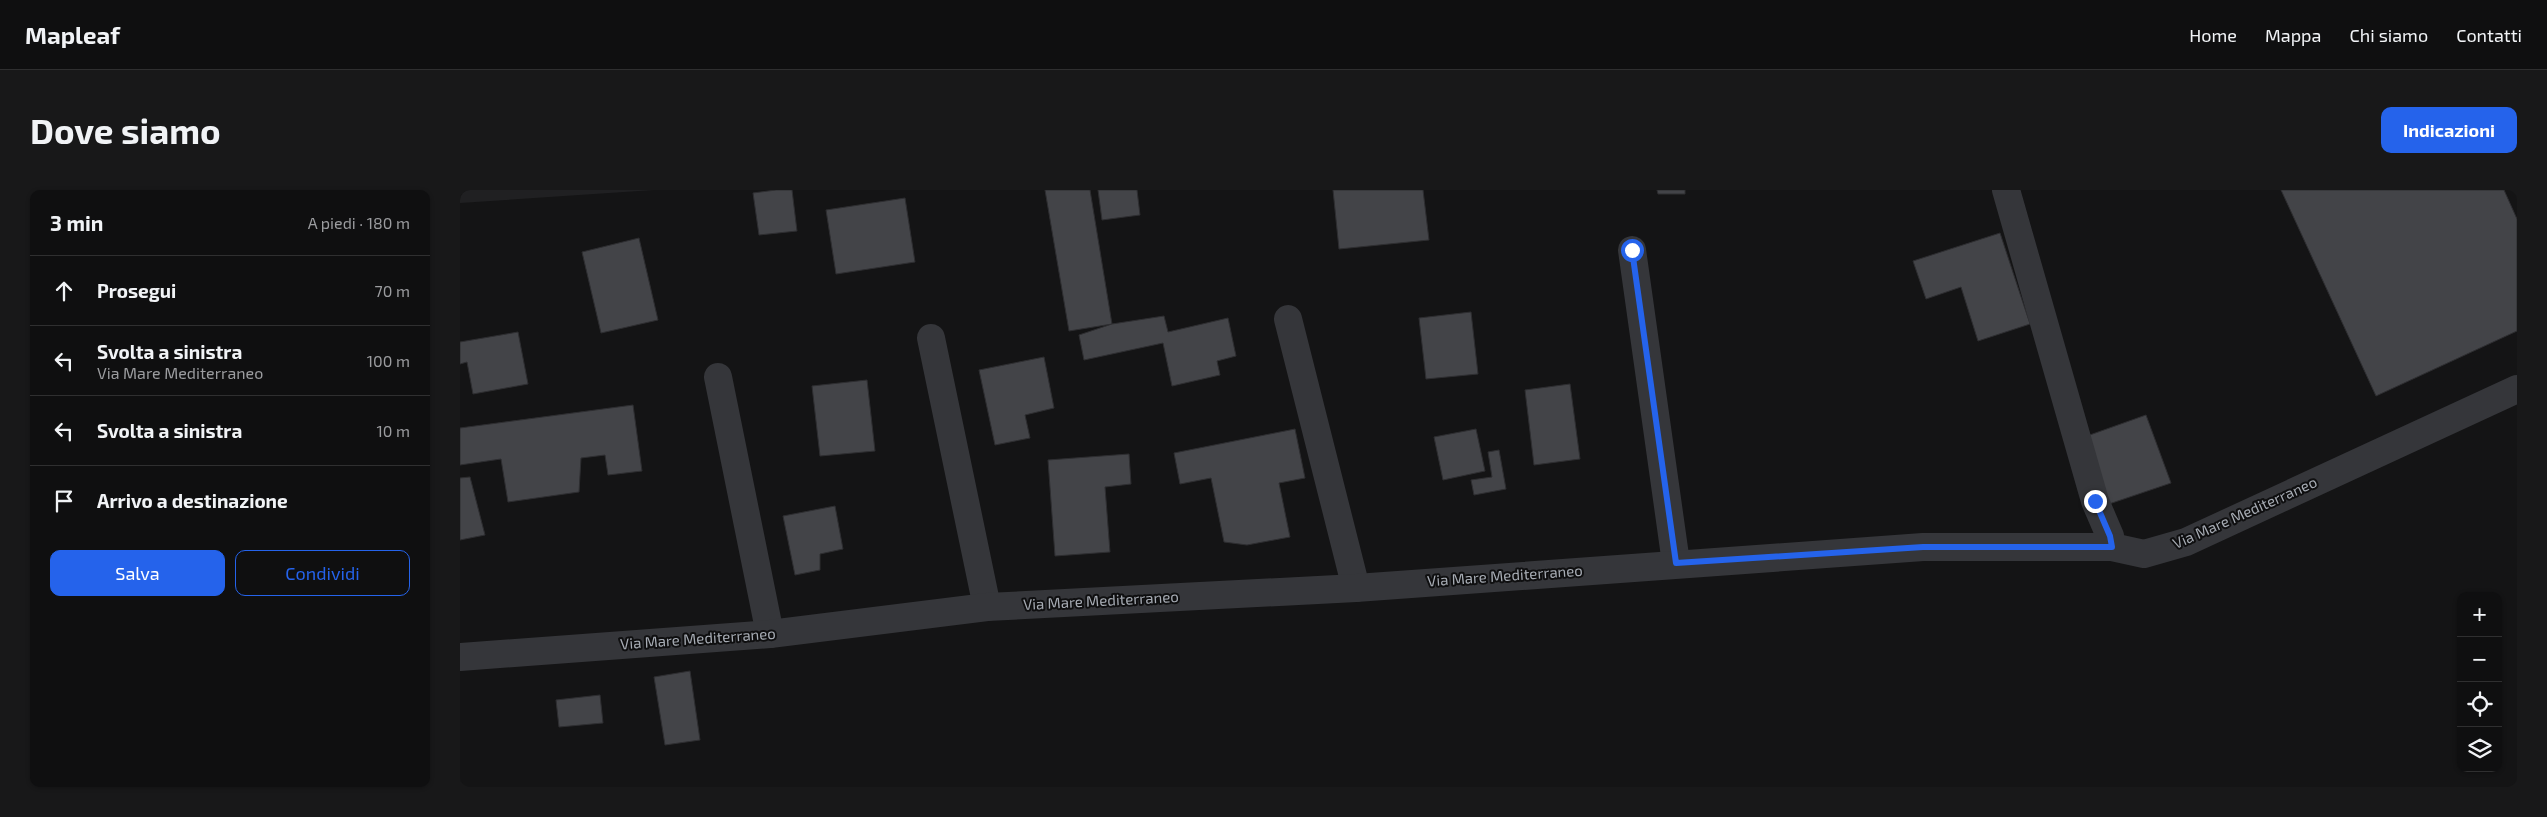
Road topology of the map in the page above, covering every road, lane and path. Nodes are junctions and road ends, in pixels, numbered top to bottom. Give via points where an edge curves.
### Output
1 (2006, 190) edge
2 (1632, 250) dead end
3 (1288, 319) dead end
4 (930, 338) dead end
5 (718, 377) dead end
6 (2517, 389) edge
7 (2112, 547) junction
8 (1676, 563) junction
9 (1356, 588) junction
10 (987, 607) junction
11 (770, 634) junction
12 (460, 657) edge

1 - 7 street via 2095,501
2 - 8 street
3 - 9 street
4 - 10 street
5 - 11 street
6 - 7 street, Via Mare Mediterraneo via 2186,542 2144,554
7 - 8 street, Via Mare Mediterraneo via 1923,547
8 - 9 street, Via Mare Mediterraneo
9 - 10 street, Via Mare Mediterraneo
10 - 11 street, Via Mare Mediterraneo
11 - 12 street, Via Mare Mediterraneo

